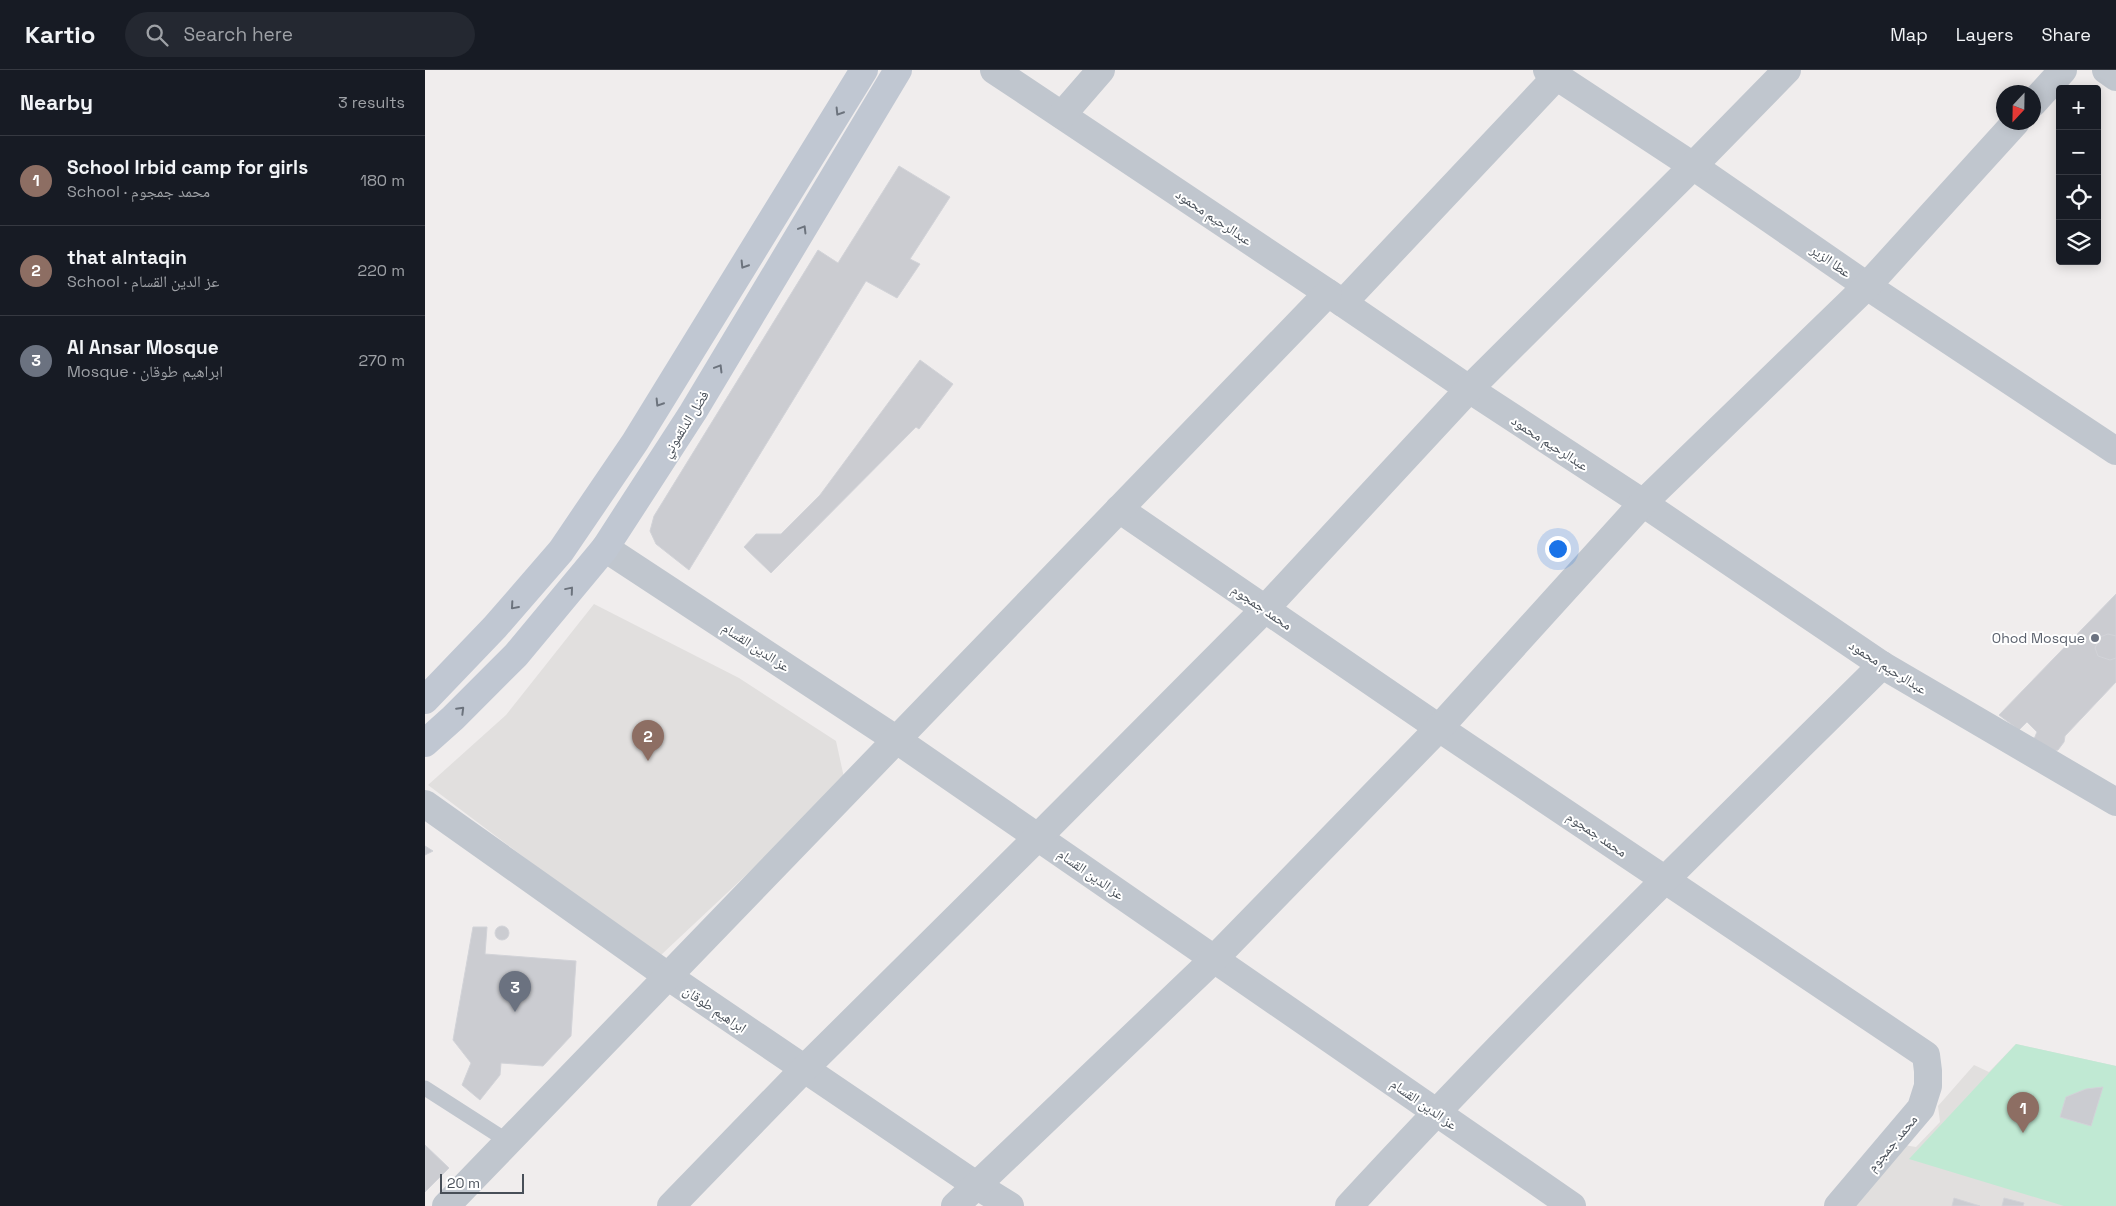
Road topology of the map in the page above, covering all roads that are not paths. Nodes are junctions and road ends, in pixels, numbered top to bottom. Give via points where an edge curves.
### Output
1 (864, 70) edge
2 (898, 70) edge
3 (994, 70) edge
4 (1101, 70) edge
5 (1787, 70) edge
6 (2063, 70) edge
7 (2106, 70) edge
8 (1552, 73) edge
9 (2116, 77) edge
10 (2041, 94) edge
11 (1062, 115) junction
12 (2009, 130) edge
13 (1693, 166) junction
14 (1867, 286) junction
15 (1335, 298) junction
16 (1469, 389) junction
17 (2116, 451) edge
18 (1643, 503) junction
19 (1119, 509) junction
20 (605, 548) junction
21 (1265, 609) junction
22 (1882, 665) junction
23 (425, 700) edge
24 (1439, 728) junction
25 (897, 740) junction
26 (425, 743) edge
27 (2116, 802) edge
28 (425, 804) edge
29 (1038, 837) junction
30 (1665, 880) junction
31 (1214, 959) junction
32 (669, 977) junction
33 (804, 1069) junction
34 (425, 1088) edge
35 (1435, 1112) junction
36 (509, 1142) junction
37 (976, 1185) junction
38 (446, 1206) edge
39 (671, 1206) edge
40 (955, 1206) edge
41 (1010, 1206) edge
42 (1349, 1206) edge
43 (1572, 1206) edge
44 (1838, 1206) edge

1 -> 23 main road via 635,442 561,551
20 -> 2 main road, فضل الدلقموني via 693,412
3 - 11 street, عبدالرحيم محمود
4 - 11 street
5 - 13 street
6 - 10 street
7 - 9 street
8 - 13 street, عطا الزير
8 - 15 street
11 - 15 street, عبدالرحيم محمود
12 - 14 street
13 - 14 street, عطا الزير
13 - 16 street
14 - 17 street, عطا الزير
14 - 18 street
15 - 16 street, عبدالرحيم محمود
15 - 19 street
16 - 18 street, عبدالرحيم محمود
16 - 21 street
18 - 22 street, عبدالرحيم محمود
18 - 24 street
19 - 21 street, محمد جمجوم
19 - 25 street
20 - 25 street, عز الدين القسام
26 -> 20 main road, فضل الدلقموني via 516,655
21 - 24 street, محمد جمجوم
21 - 29 street
22 - 27 street, عبدالرحيم محمود
22 - 30 street
24 - 30 street, محمد جمجوم
24 - 31 street
25 - 29 street, عز الدين القسام
25 - 32 street
28 - 32 street, ابراهيم طوقان
29 - 31 street, عز الدين القسام
29 - 33 street
30 - 35 street
30 - 44 street, محمد جمجوم via 1926,1056 1927,1086 1921,1108
31 - 35 street, عز الدين القسام
31 - 37 street
32 - 33 street, ابراهيم طوقان
32 - 36 street
33 - 37 street, ابراهيم طوقان
33 - 39 street
34 - 36 lane
35 - 42 street
35 - 43 street, عز الدين القسام
36 - 38 street
37 - 40 street
37 - 41 street, ابراهيم طوقان

